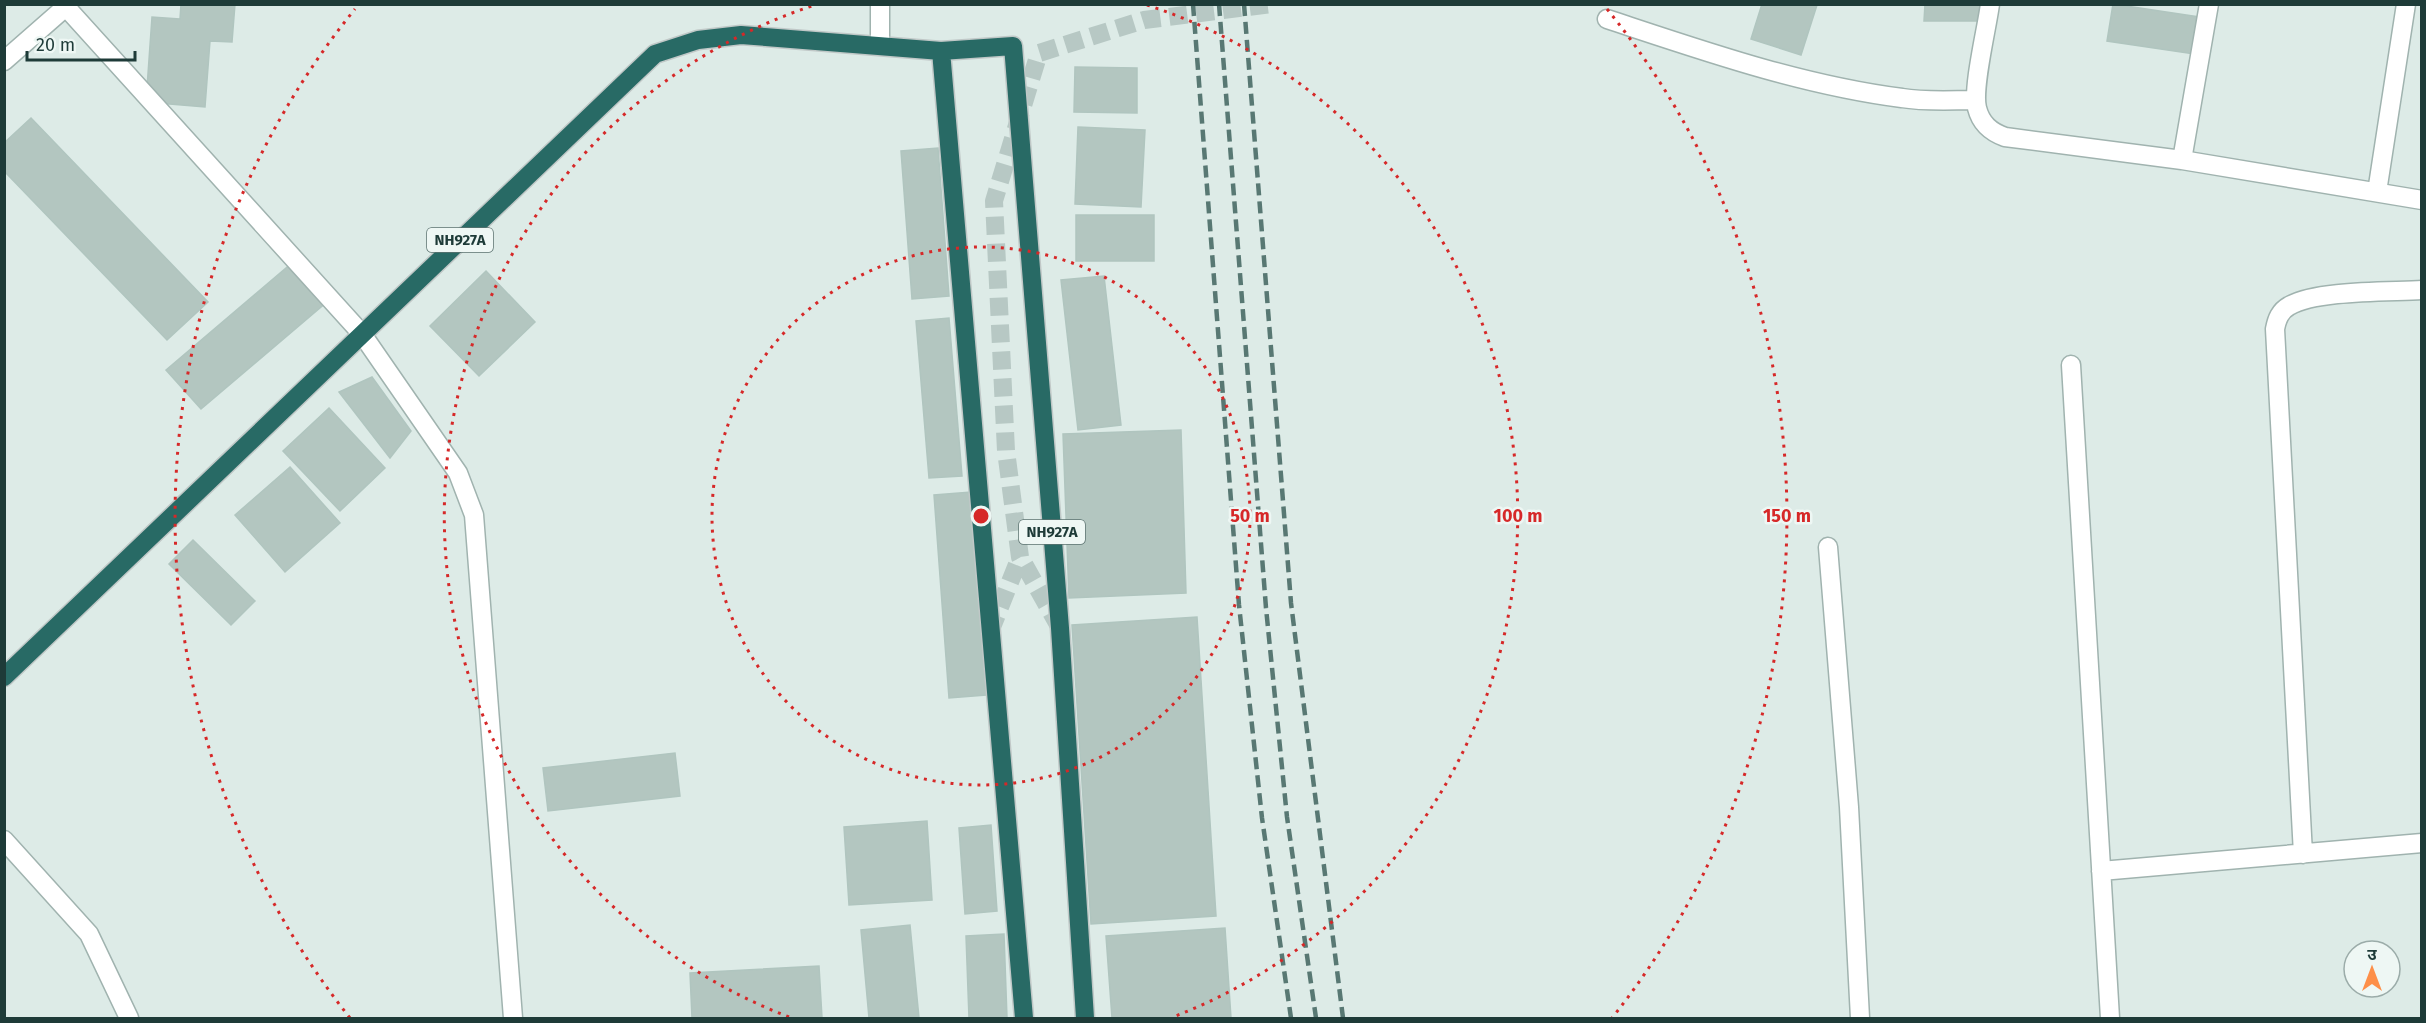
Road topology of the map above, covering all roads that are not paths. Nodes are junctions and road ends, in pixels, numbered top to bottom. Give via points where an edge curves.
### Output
1 (880, 4) edge
2 (1990, 4) edge
3 (2209, 4) edge
4 (2406, 4) edge
5 (67, 5) edge
6 (1607, 18) dead end
7 (880, 45) junction
8 (941, 51) junction
9 (4, 62) edge
10 (1976, 100) junction
11 (2182, 160) junction
12 (2377, 192) junction
13 (2421, 200) edge
14 (2421, 290) edge
15 (362, 334) junction
16 (2071, 365) dead end
17 (1828, 547) dead end
18 (4, 677) edge
19 (4, 840) edge
20 (2421, 843) edge
21 (2303, 854) junction
22 (2101, 871) junction
23 (129, 1018) edge
24 (513, 1018) edge
25 (1024, 1018) edge
26 (1085, 1018) edge
27 (1860, 1018) edge
28 (2110, 1018) edge

1 - 7 street
2 - 10 street
3 - 11 street
4 - 12 street
5 - 9 street
5 - 15 street
6 - 10 street via 1726,59 1841,88 1905,99
7 - 8 highway, NH927A
7 - 15 highway, NH927A via 741,35 698,40 655,54
8 - 25 highway
8 - 26 highway, NH927A via 1013,46 1060,628
10 - 11 street via 1983,122 1992,132 2005,137
11 - 12 street
12 - 13 street
14 - 21 street via 2313,297 2288,306 2277,317
15 - 18 highway, NH927A
15 - 24 street via 458,473 474,515
16 - 22 street
17 - 27 street via 1849,807
19 - 23 street via 89,934
20 - 21 street
21 - 22 street
22 - 28 street

